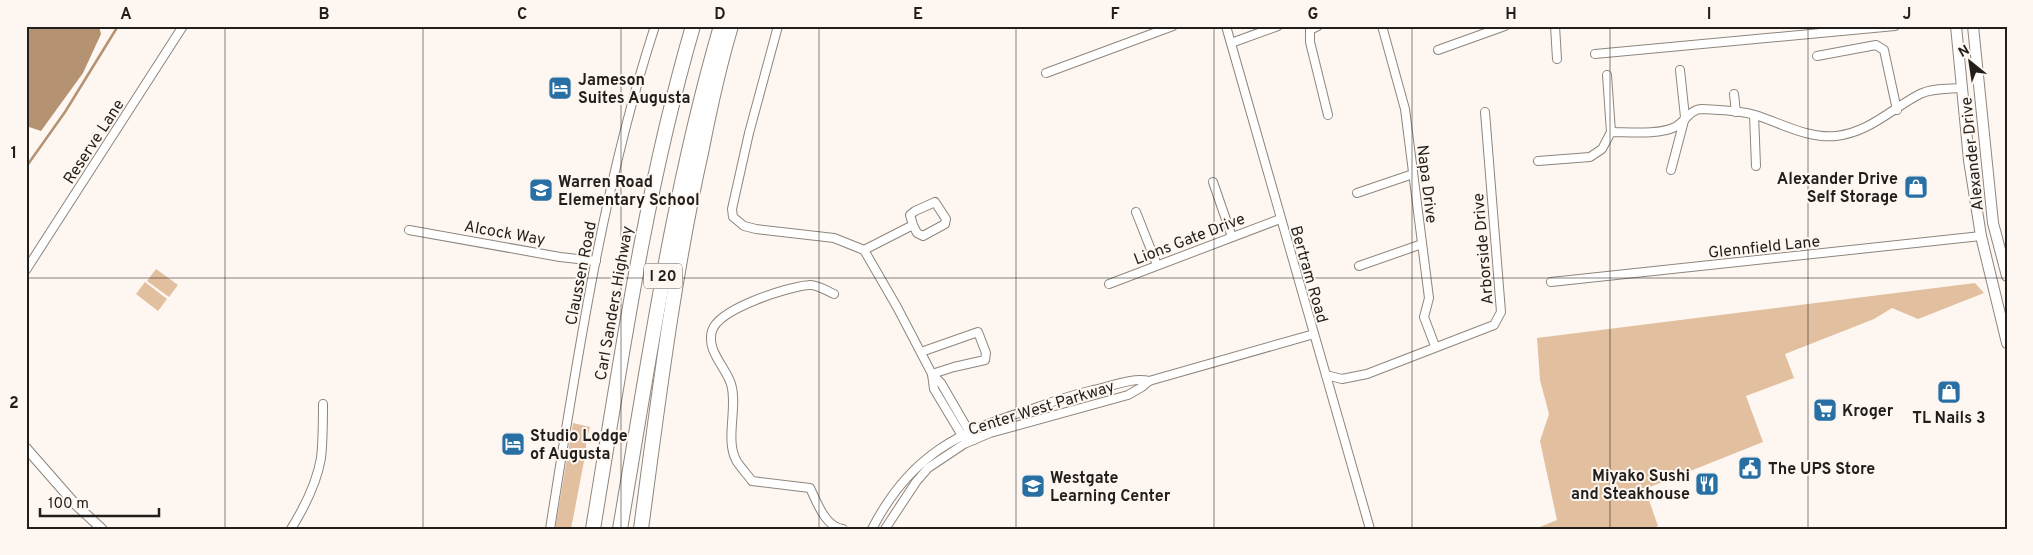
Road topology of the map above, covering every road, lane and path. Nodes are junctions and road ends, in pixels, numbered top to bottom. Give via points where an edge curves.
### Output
1 (183, 26) edge
2 (655, 26) edge
3 (692, 26) edge
4 (721, 26) edge
5 (731, 26) edge
6 (778, 26) edge
7 (1173, 26) edge
8 (1226, 26) edge
9 (1278, 26) edge
10 (1318, 26) edge
11 (1382, 26) edge
12 (1505, 26) edge
13 (1555, 26) edge
14 (1894, 26) edge
15 (1956, 26) edge
16 (1974, 26) edge
17 (1483, 30) edge
18 (1231, 43) junction
19 (1438, 50) dead end
20 (1595, 54) dead end
21 (1818, 56) dead end
22 (1556, 59) dead end
23 (1680, 70) dead end
24 (1046, 73) dead end
25 (1607, 75) dead end
26 (1961, 88) junction
27 (1734, 94) dead end
28 (1897, 110) junction
29 (1484, 112) dead end
30 (1736, 112) junction
31 (1328, 115) dead end
32 (1754, 115) junction
33 (1685, 117) junction
34 (1611, 132) junction
35 (1538, 161) dead end
36 (1756, 166) dead end
37 (1671, 170) dead end
38 (1413, 174) junction
39 (1213, 182) dead end
40 (1358, 193) dead end
41 (1136, 212) dead end
42 (1280, 218) junction
43 (913, 225) junction
44 (409, 230) dead end
45 (1981, 236) junction
46 (1232, 237) junction
47 (1422, 244) junction
48 (864, 250) junction
49 (596, 261) junction
50 (1157, 265) junction
51 (1359, 266) dead end
52 (26, 270) edge
53 (2007, 276) edge
54 (1551, 282) dead end
55 (1109, 284) dead end
56 (834, 294) dead end
57 (1314, 334) junction
58 (2007, 343) edge
59 (1436, 346) junction
60 (921, 352) junction
61 (932, 374) junction
62 (1326, 375) junction
63 (1148, 381) junction
64 (323, 404) dead end
65 (965, 433) junction
66 (970, 442) junction
67 (26, 448) edge
68 (102, 529) edge
69 (290, 529) edge
70 (550, 529) edge
71 (593, 529) edge
72 (620, 529) edge
73 (641, 529) edge
74 (843, 529) edge
75 (872, 529) edge
76 (885, 529) edge
77 (1370, 529) edge

1 - 52 street, Reserve Lane
2 - 49 street, Claussen Road via 616,165
3 - 71 highway, Carl Sanders Highway / I 20 via 658,156 644,226
4 - 72 highway, I 20 via 688,149 670,233
5 - 73 highway via 680,257
6 - 48 street via 749,133 733,217 744,226 834,238
7 - 24 street
8 - 18 street, Bertram Road
9 - 18 street
10 - 31 street via 1310,30 1310,42
11 - 38 street, Napa Drive via 1405,109
12 - 17 street
13 - 22 street
14 - 20 street
15 - 26 main road, Alexander Drive
16 - 53 main road, Alexander Drive via 1993,223
17 - 19 street
18 - 42 street, Bertram Road
21 - 28 street via 1876,45 1884,50
23 - 33 street
25 - 34 street
26 - 28 street via 1921,94
26 - 45 main road, Alexander Drive
27 - 30 street
28 - 32 street via 1859,131 1834,136 1802,133
29 - 59 street, Arborside Drive via 1501,312 1494,325
30 - 32 street
30 - 33 street via 1699,109
32 - 36 street
33 - 34 street via 1679,125 1668,130
33 - 37 street
34 - 35 street via 1602,149 1590,157
38 - 40 street
38 - 47 street, Napa Drive
39 - 46 street
41 - 50 street
42 - 46 street, Lions Gate Drive
42 - 57 street, Bertram Road
43 - 43 street via 910,215 935,202 946,219 945,224 923,236
43 - 48 street
44 - 49 street, Alcock Way
45 - 54 street, Glennfield Lane
45 - 58 main road, Alexander Drive
46 - 50 street, Lions Gate Drive
47 - 51 street
47 - 59 street, Napa Drive via 1429,298 1424,317
48 - 60 street
49 - 70 street, Claussen Road
50 - 55 street, Lions Gate Drive
56 - 74 street via 811,284 758,298 720,320 712,331 712,346 731,383 734,400 731,434 735,459 752,481 810,488 824,516 836,528
57 - 62 street, Bertram Road
57 - 63 street, Center West Parkway
59 - 62 street, Arborside Drive via 1367,374 1342,379
60 - 61 street
60 - 61 street via 978,332 986,353 985,360
61 - 65 street via 941,383
62 - 77 street, Bertram Road
63 - 65 street, Center West Parkway via 1139,378 1082,393 1000,418
63 - 66 street, Center West Parkway via 1128,395 990,433
64 - 69 street via 321,459 300,515
65 - 66 street
65 - 75 street, Center West Parkway via 939,448 906,478 884,505
66 - 76 street, Center West Parkway via 928,468
67 - 68 street via 76,505

